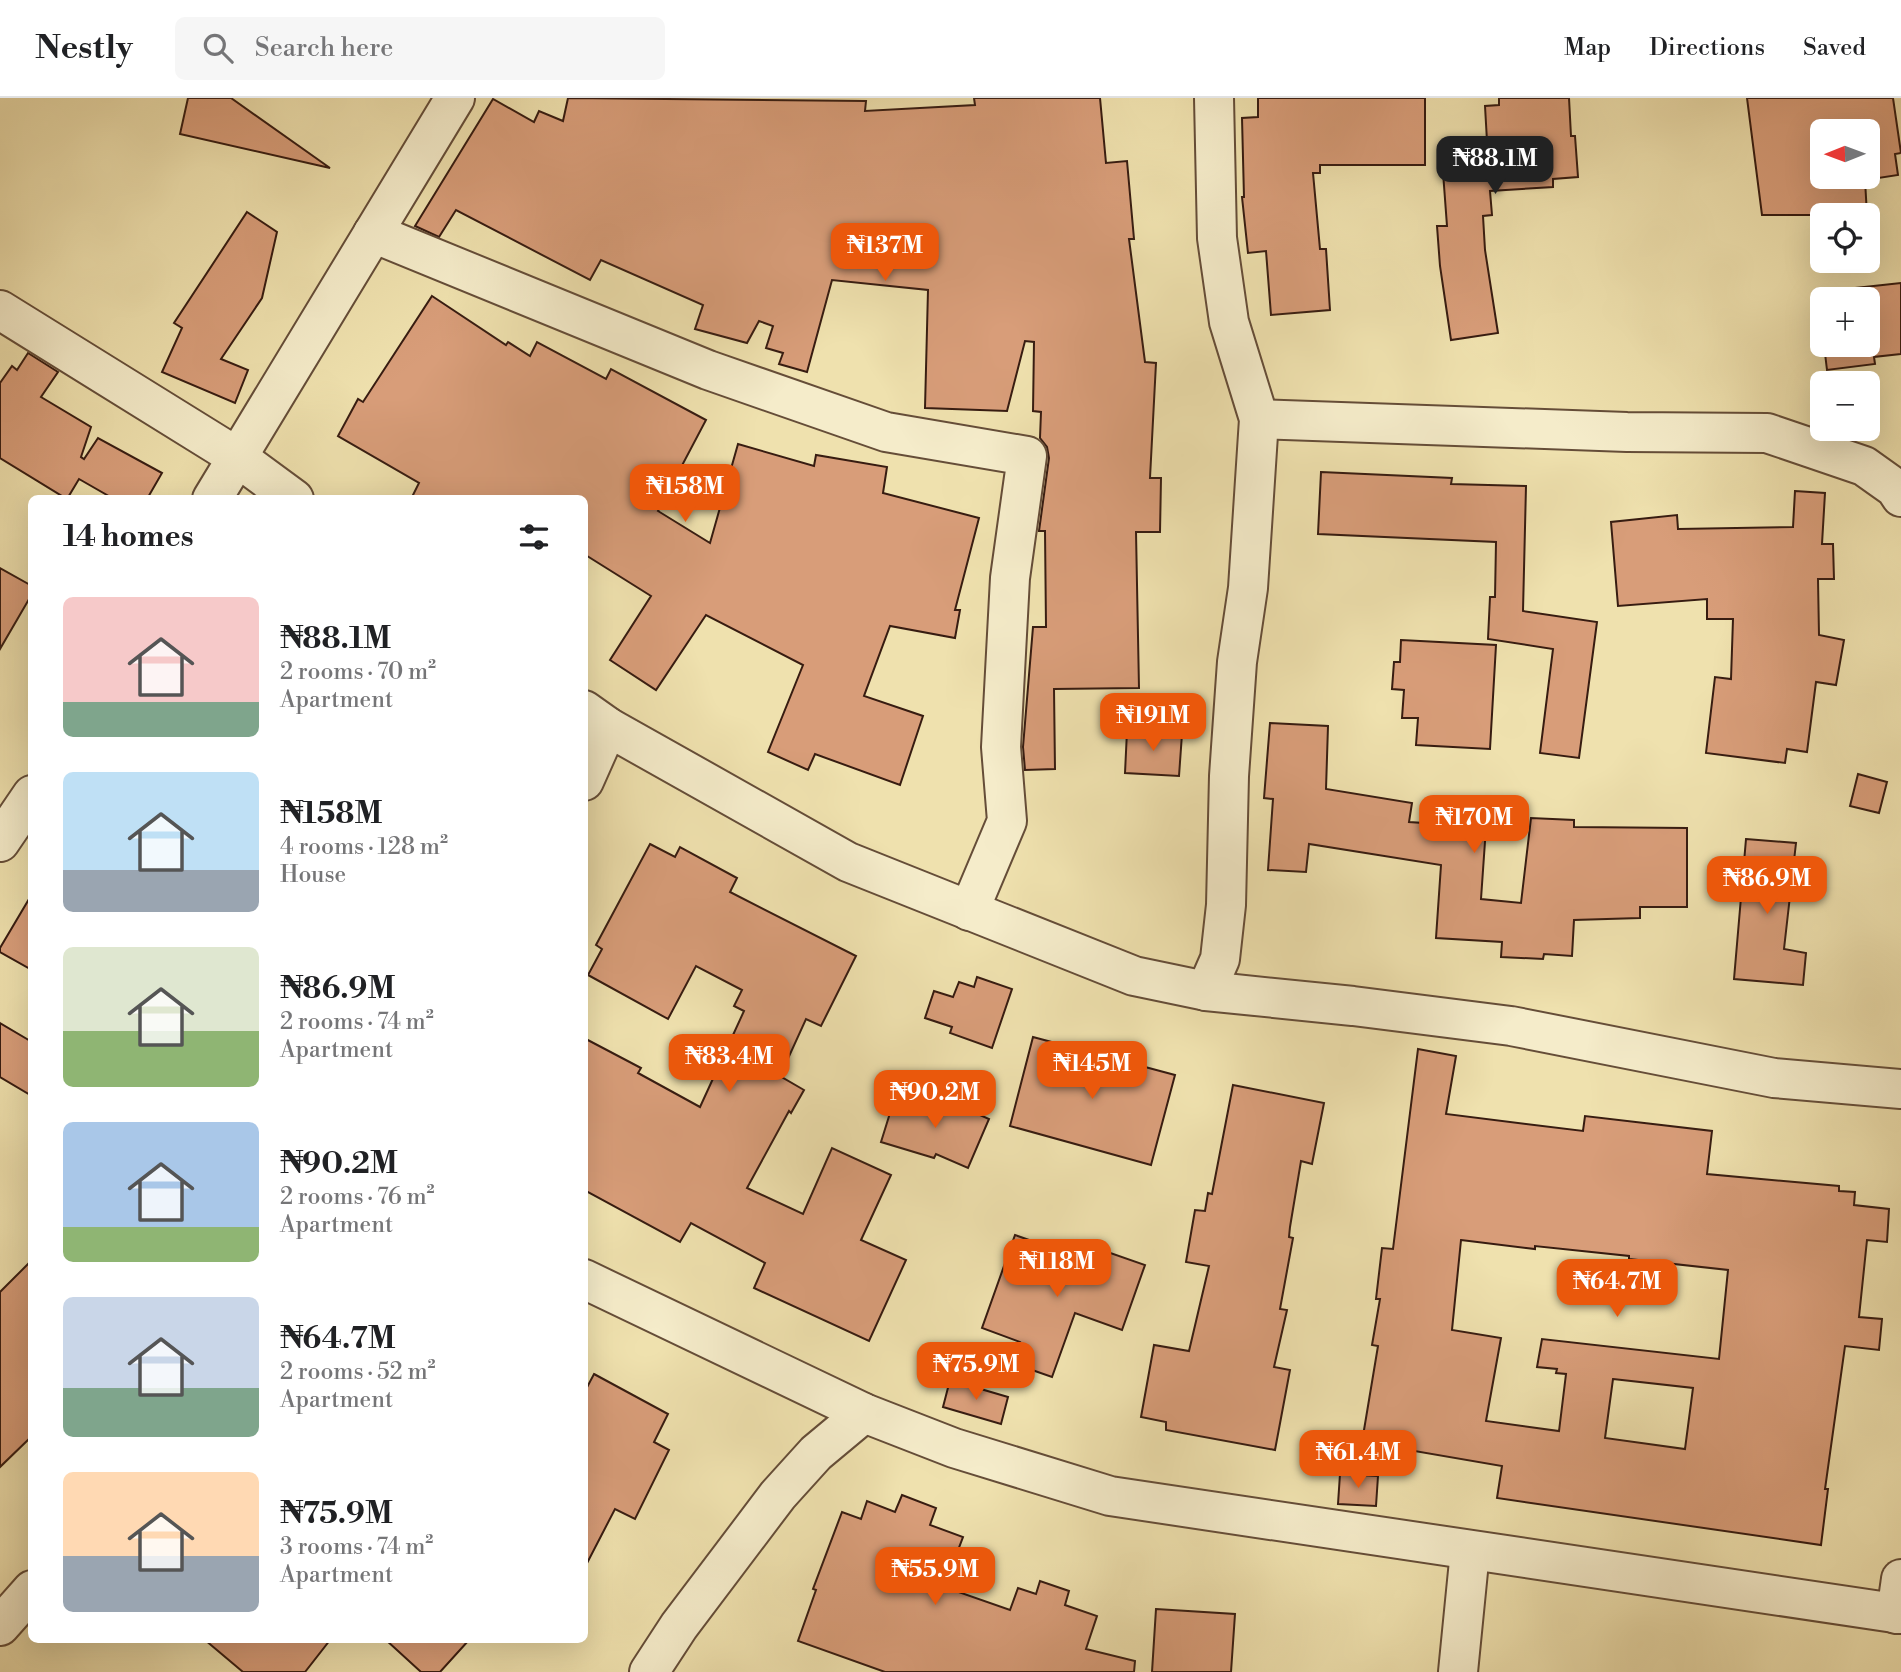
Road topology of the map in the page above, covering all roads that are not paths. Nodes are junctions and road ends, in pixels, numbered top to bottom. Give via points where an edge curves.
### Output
1 (455, 98) edge
2 (1214, 98) edge
3 (373, 233) junction
4 (0, 310) edge
5 (1259, 419) junction
6 (237, 457) junction
7 (214, 495) edge
8 (289, 495) edge
9 (1901, 497) edge
10 (596, 718) edge
11 (588, 760) edge
12 (28, 802) edge
13 (0, 842) edge
14 (969, 911) junction
15 (1206, 991) junction
16 (1901, 1089) edge
17 (588, 1281) edge
18 (864, 1413) junction
19 (1470, 1551) junction
20 (28, 1594) edge
21 (1899, 1602) edge
22 (0, 1626) edge
23 (649, 1672) edge
24 (1458, 1672) edge

1 - 3 street
2 - 5 street via 1217,237 1229,322
3 - 6 street
3 - 14 street via 708,370 886,432 1027,456 1010,578 1001,747 1007,821
4 - 6 street
5 - 9 street via 1767,433 1864,466
5 - 15 street via 1229,776 1226,905 1220,959
6 - 7 street
6 - 8 street
10 - 11 street
10 - 14 street via 848,862
12 - 13 street
14 - 15 street via 1134,976
15 - 16 street via 1511,1026 1774,1078
17 - 18 street
18 - 19 street via 954,1448 1110,1496
18 - 23 street via 816,1453 778,1495
19 - 21 street
19 - 24 street
20 - 22 street

